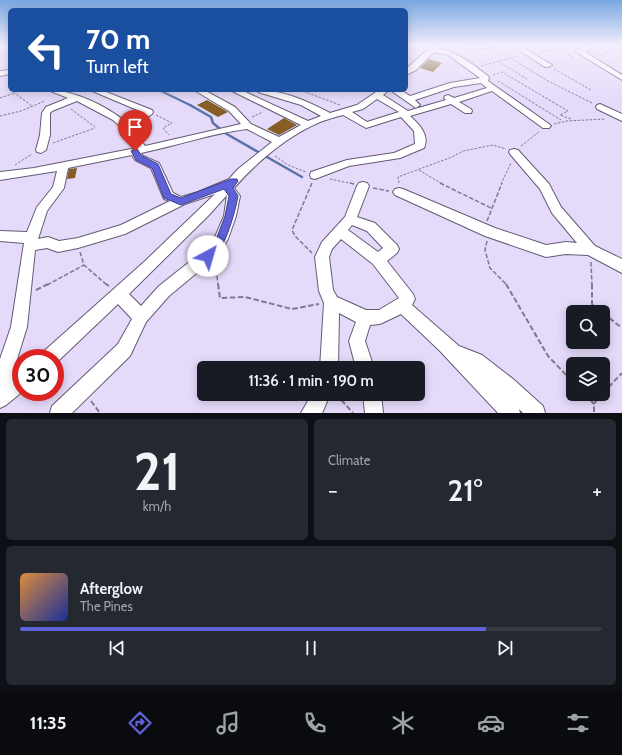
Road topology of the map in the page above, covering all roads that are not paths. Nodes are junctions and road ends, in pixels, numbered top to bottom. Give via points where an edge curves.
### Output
1 (418, 64) edge
2 (467, 64) edge
3 (600, 64) edge
4 (408, 72) edge
5 (622, 78) edge
6 (486, 79) junction
7 (494, 88) junction
8 (437, 91) junction
9 (62, 92) edge
10 (99, 92) edge
11 (202, 92) edge
12 (239, 92) edge
13 (267, 92) edge
14 (291, 92) edge
15 (382, 92) edge
16 (399, 92) edge
17 (72, 94) edge
18 (377, 96) junction
19 (285, 98) junction
20 (410, 99) junction
21 (452, 101) junction
22 (273, 107) junction
23 (600, 108) road end
24 (423, 110) junction
25 (349, 111) junction
26 (468, 112) dead end
27 (404, 114) junction
28 (330, 116) junction
29 (622, 118) edge
30 (246, 124) junction
31 (307, 124) junction
32 (126, 126) junction
33 (546, 126) road end
34 (279, 141) junction
35 (41, 150) dead end
36 (138, 150) junction
37 (514, 152) road end
38 (64, 165) junction
39 (0, 176) edge
40 (315, 176) road end
41 (231, 184) junction
42 (363, 186) road end
43 (399, 192) road end
44 (181, 201) junction
45 (350, 220) junction
46 (340, 232) junction
47 (0, 236) edge
48 (31, 242) junction
49 (590, 250) junction
50 (378, 260) junction
51 (622, 267) edge
52 (118, 294) junction
53 (332, 302) junction
54 (402, 306) junction
55 (141, 317) junction
56 (365, 318) junction
57 (58, 349) edge
58 (453, 352) junction
59 (329, 361) edge
60 (363, 361) edge
61 (10, 391) edge
62 (318, 401) edge
63 (373, 401) edge
64 (509, 412) edge
65 (59, 413) edge
66 (310, 413) edge
67 (374, 413) edge
68 (536, 413) edge

1 - 4 street
2 - 6 street
3 - 5 street
6 - 7 street via 483,81
6 - 8 street via 453,85
7 - 21 street
7 - 33 street
8 - 20 street
8 - 21 street
9 - 17 street
10 - 32 street via 149,112
11 - 30 street via 232,109
12 - 22 street
13 - 19 street
14 - 19 street
15 - 18 street
16 - 20 street
17 - 32 street
17 - 35 street via 46,113 45,136
18 - 25 street
18 - 27 street
19 - 22 street
19 - 28 street via 304,103
20 - 24 street
21 - 24 street
21 - 26 street
22 - 31 street
23 - 29 street
24 - 27 street
25 - 27 street via 366,125
25 - 28 street
27 - 40 street via 418,128 422,137 420,146 385,158 347,163
28 - 31 street
30 - 34 street
30 - 36 street via 176,143
31 - 34 street
32 - 36 street
34 - 41 street
36 - 38 street
36 - 44 street via 139,158 155,166 168,196
37 - 49 street via 545,187 556,210
38 - 39 street
38 - 48 street via 58,188 41,210
41 - 44 street
41 - 52 street
41 - 55 street via 234,196 221,239 208,256 164,292
42 - 45 street
43 - 49 street via 487,231 546,252 566,248
44 - 48 street via 125,229 78,243 58,247 48,242
45 - 46 street
45 - 50 street via 371,227 392,249
46 - 50 street
46 - 53 street via 327,246 322,258 326,291
47 - 48 street
48 - 61 street via 19,327 4,372
49 - 51 street
50 - 54 street via 408,299
52 - 55 street
52 - 57 street
53 - 56 street
53 - 59 street
54 - 56 street via 380,317
54 - 58 street
55 - 65 street via 124,350
56 - 60 street via 357,341
58 - 64 street
58 - 68 street via 476,361 507,384
62 - 66 street
63 - 67 street

